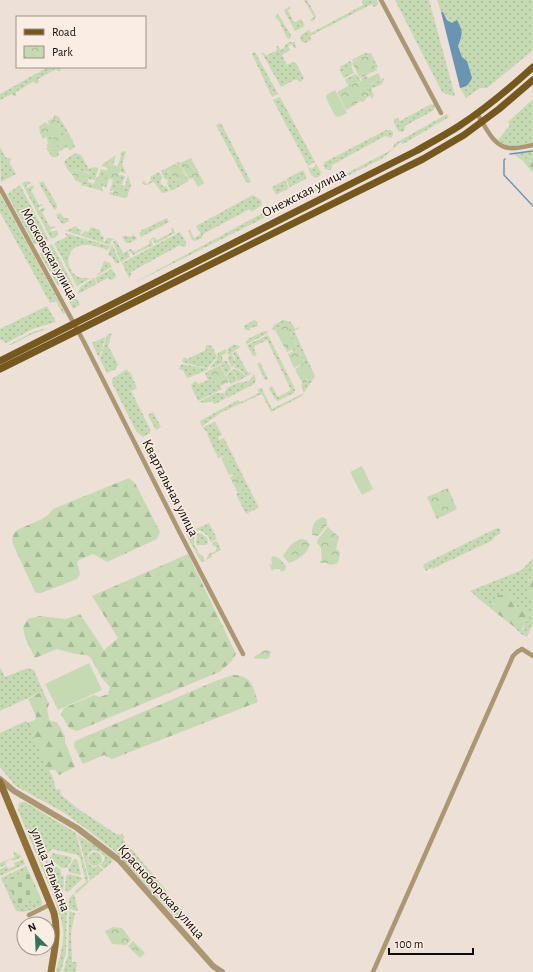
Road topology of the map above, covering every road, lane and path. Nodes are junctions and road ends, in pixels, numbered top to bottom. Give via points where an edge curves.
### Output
1 (381, 0) edge
2 (533, 67) edge
3 (533, 80) edge
4 (441, 113) dead end
5 (477, 114) junction
6 (483, 122) junction
7 (533, 145) edge
8 (0, 188) edge
9 (74, 323) junction
10 (78, 330) junction
11 (0, 361) edge
12 (0, 369) edge
13 (243, 654) dead end
14 (533, 656) edge
15 (0, 780) edge
16 (51, 904) junction
17 (28, 915) dead end
18 (51, 972) edge
19 (222, 972) edge
20 (373, 972) edge

1 - 4 street
2 - 5 main road, Онежская улица
3 - 6 main road, Онежская улица
5 - 6 street
5 - 9 main road, Онежская улица via 416,151
6 - 7 street via 493,139 506,147
6 - 10 main road, Онежская улица via 422,159
8 - 9 street, Московская улица
9 - 10 street, Московская улица
9 - 11 main road, Онежская улица
10 - 12 main road, Онежская улица
10 - 13 street, Квартальная улица
14 - 20 street via 522,650 513,656
15 - 16 main road, улица Тельмана
15 - 19 street, Красноборская улица via 107,850 125,866 213,966
16 - 17 street
16 - 18 main road, улица Тельмана via 57,929

